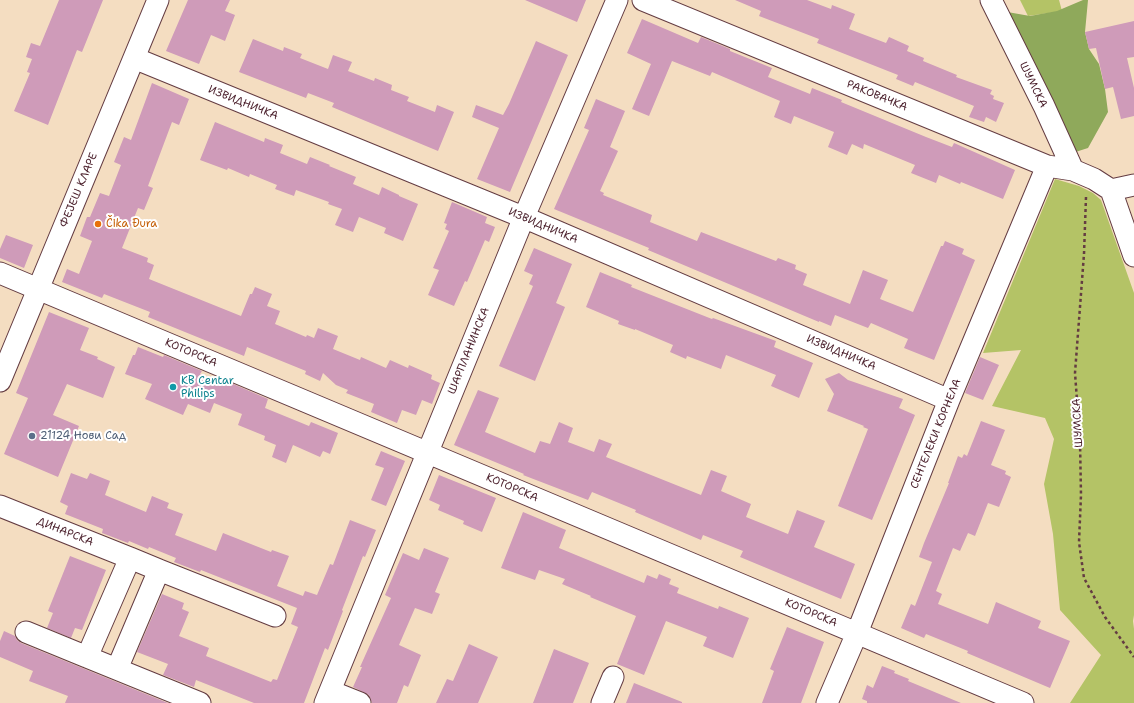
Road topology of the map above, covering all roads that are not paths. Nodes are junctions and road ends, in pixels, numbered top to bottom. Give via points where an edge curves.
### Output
1 (158, 0) edge
2 (617, 0) edge
3 (643, 0) edge
4 (991, 0) edge
5 (134, 58) junction
6 (1047, 166) junction
7 (1077, 172) junction
8 (1134, 185) edge
9 (1111, 190) junction
10 (524, 218) junction
11 (1134, 256) edge
12 (0, 274) edge
13 (38, 289) junction
14 (0, 381) edge
15 (949, 400) junction
16 (427, 454) junction
17 (0, 506) edge
18 (130, 558) junction
19 (160, 570) junction
20 (275, 616) dead end
21 (26, 632) dead end
22 (857, 633) junction
23 (87, 657) junction
24 (117, 669) junction
25 (613, 677) dead end
26 (328, 697) edge
27 (200, 703) edge
28 (360, 703) edge
29 (602, 703) edge
30 (827, 703) edge
31 (1023, 703) edge

1 - 5 street, ФЕЈЕШ КЛАРЕ
2 - 10 street, ШАРПЛАНИНСКА
3 - 6 street, РАКОВАЧКА
4 - 7 street, ШУМСКА
5 - 10 street, ИЗВИДНИЧКА
5 - 13 street, ФЕЈЕШ КЛАРЕ
6 - 7 street, РАКОВАЧКА
6 - 15 street, СЕНТЕЛЕКИ КОРНЕЛА
7 - 9 street, РАКОВАЧКА
8 - 9 street
9 - 11 street
10 - 15 street, ИЗВИДНИЧКА
10 - 16 street, ШАРПЛАНИНСКА
12 - 13 street, КОТОРСКА
13 - 14 street, ФЕЈЕШ КЛАРЕ
13 - 16 street, КОТОРСКА
15 - 22 street, СЕНТЕЛЕКИ КОРНЕЛА
16 - 22 street, КОТОРСКА
16 - 26 street, ШАРПЛАНИНСКА
17 - 18 street, ДИНАРСКА
18 - 19 street, ДИНАРСКА
18 - 23 street
19 - 20 street, ДИНАРСКА
19 - 24 street
21 - 23 street
22 - 30 street, СЕНТЕЛЕКИ КОРНЕЛА
22 - 31 street, КОТОРСКА
23 - 24 street
24 - 27 street
25 - 29 street
26 - 28 street

